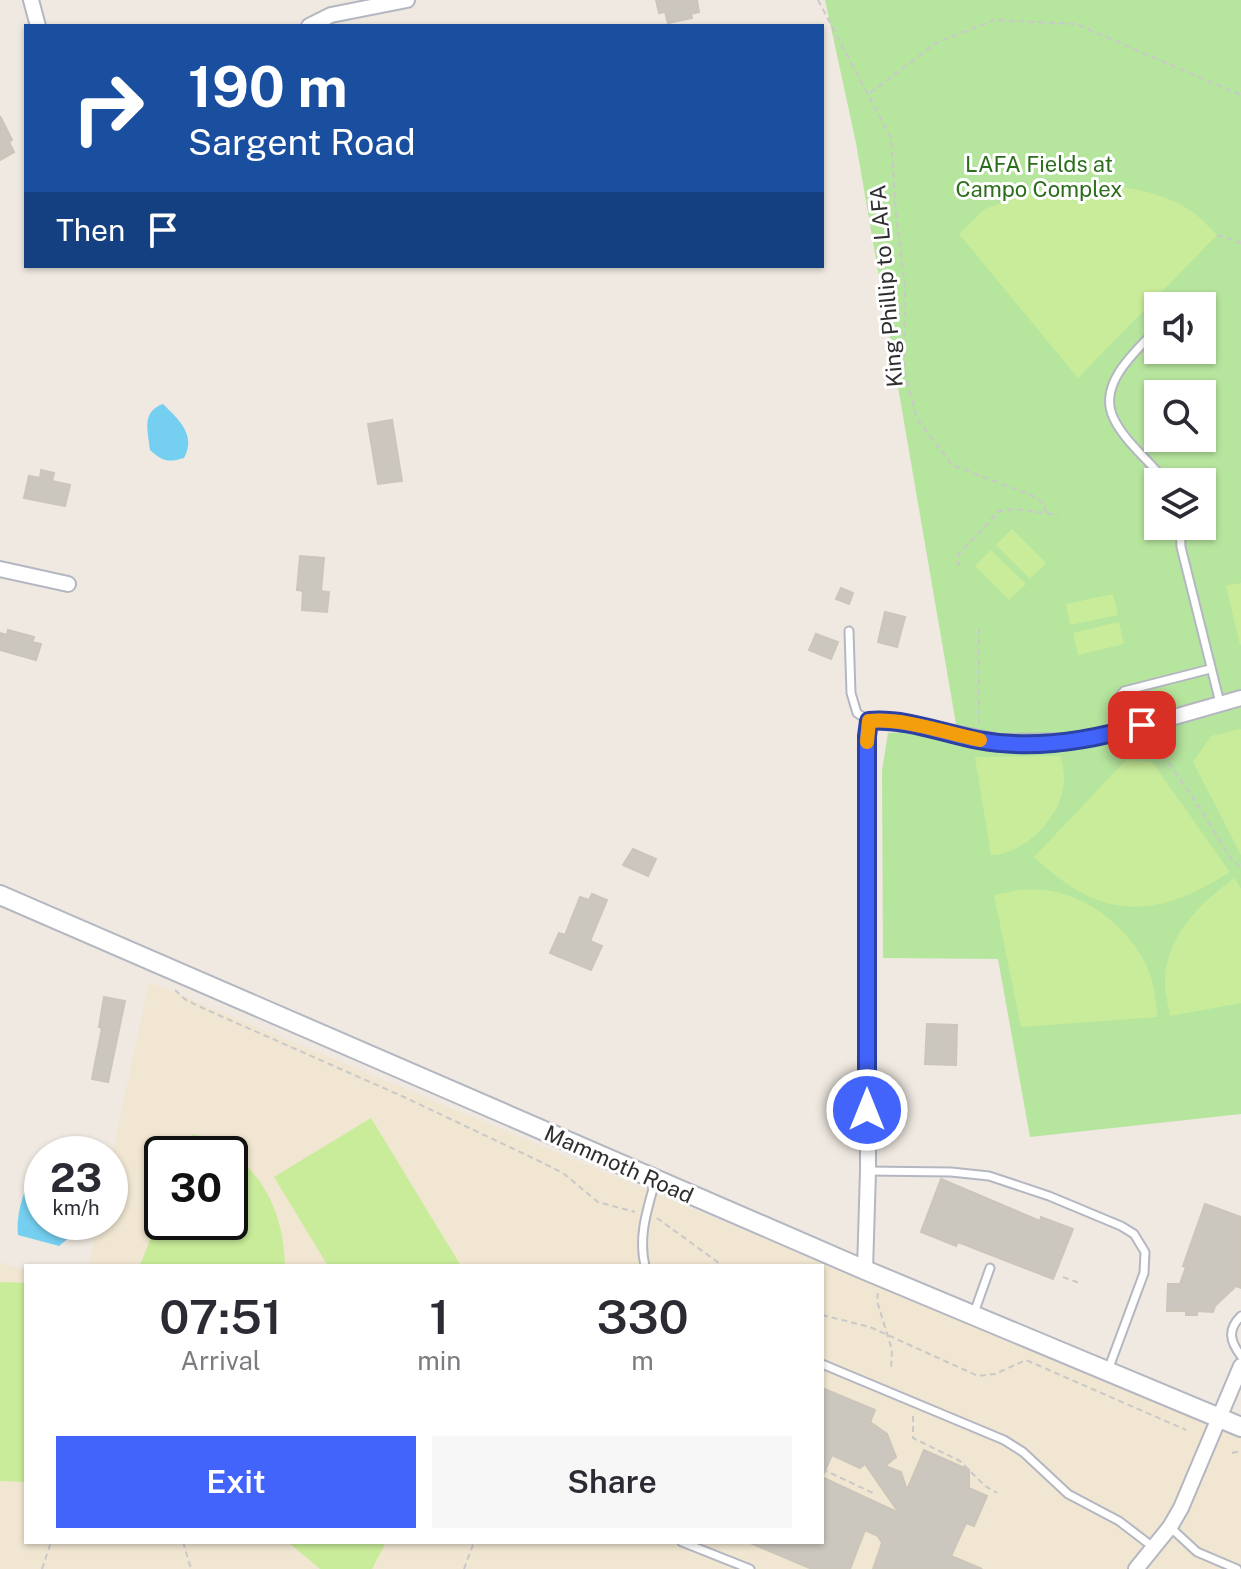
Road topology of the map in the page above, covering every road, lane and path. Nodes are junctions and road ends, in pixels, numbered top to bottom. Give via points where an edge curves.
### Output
1 (31, 0) edge
2 (407, 0) edge
3 (818, 0) edge
4 (37, 24) edge
5 (313, 24) edge
6 (869, 93) junction
7 (1241, 95) edge
8 (1217, 235) dead end
9 (1241, 243) edge
10 (1144, 344) edge
11 (1154, 468) edge
12 (1047, 514) junction
13 (1058, 515) dead end
14 (1181, 540) edge
15 (960, 566) dead end
16 (0, 569) edge
17 (68, 584) dead end
18 (979, 629) dead end
19 (849, 631) dead end
20 (1210, 669) junction
21 (1241, 698) edge
22 (1220, 703) junction
23 (1166, 718) junction
24 (869, 721) junction
25 (1118, 733) junction
26 (979, 740) junction
27 (1241, 868) edge
28 (0, 895) edge
29 (172, 987) dead end
30 (868, 1171) junction
31 (655, 1180) junction
32 (635, 1212) dead end
33 (656, 1218) dead end
34 (644, 1264) edge
35 (720, 1264) edge
36 (990, 1268) dead end
37 (865, 1270) junction
38 (1063, 1277) dead end
39 (1082, 1284) dead end
40 (878, 1292) dead end
41 (973, 1315) junction
42 (824, 1316) edge
43 (1241, 1316) edge
44 (889, 1335) junction
45 (1241, 1356) edge
46 (824, 1365) edge
47 (1241, 1366) edge
48 (891, 1370) dead end
49 (1108, 1370) junction
50 (913, 1416) dead end
51 (1220, 1418) junction
52 (1241, 1427) edge
53 (1186, 1430) dead end
54 (1241, 1451) edge
55 (1232, 1453) dead end
56 (824, 1470) edge
57 (873, 1493) dead end
58 (997, 1493) dead end
59 (1170, 1527) junction
60 (50, 1544) edge
61 (184, 1544) edge
62 (473, 1544) edge
63 (687, 1544) edge
64 (1154, 1547) junction
65 (42, 1569) edge
66 (191, 1569) edge
67 (464, 1569) edge
68 (750, 1569) edge
69 (1136, 1569) edge
70 (1237, 1569) edge

1 - 4 street
2 - 5 street via 331,15
3 - 6 path, King Phillip to LAFA
6 - 7 path via 936,43 994,20 1076,24
6 - 12 path, King Phillip to LAFA via 891,138 905,287 904,370 917,419 952,465 1033,496
8 - 9 path
10 - 11 lane via 1118,374 1110,406 1117,424
12 - 13 path
12 - 15 path via 999,511 959,554
14 - 20 lane
16 - 17 street
18 - 26 path
19 - 24 lane via 851,693 857,713
20 - 22 lane
20 - 25 lane via 1124,691 1115,709
21 - 22 street
22 - 23 street
23 - 25 street
23 - 27 path via 1156,745
24 - 26 street via 911,724
24 - 30 street
25 - 26 street via 1025,744
28 - 31 main road, Mammoth Road
29 - 32 path via 207,1010 563,1173 598,1202
30 - 37 street
30 - 49 lane via 989,1176 1134,1234 1145,1252 1144,1273
31 - 34 lane via 643,1235
31 - 37 main road, Mammoth Road
33 - 35 path
36 - 41 lane
37 - 41 main road, Mammoth Road
38 - 39 path
40 - 44 path
41 - 49 main road, Mammoth Road
42 - 44 path
43 - 45 lane via 1231,1330
44 - 48 path
44 - 53 path via 978,1376 1026,1360
46 - 64 lane via 1004,1440 1068,1494
47 - 51 street
49 - 51 main road, Mammoth Road
50 - 58 path via 913,1438 960,1461
51 - 52 main road, Mammoth Road
51 - 59 street
54 - 55 path
56 - 57 path
59 - 64 street
59 - 70 lane via 1197,1552
60 - 65 path
61 - 66 path
62 - 67 path
63 - 68 lane
64 - 69 street

